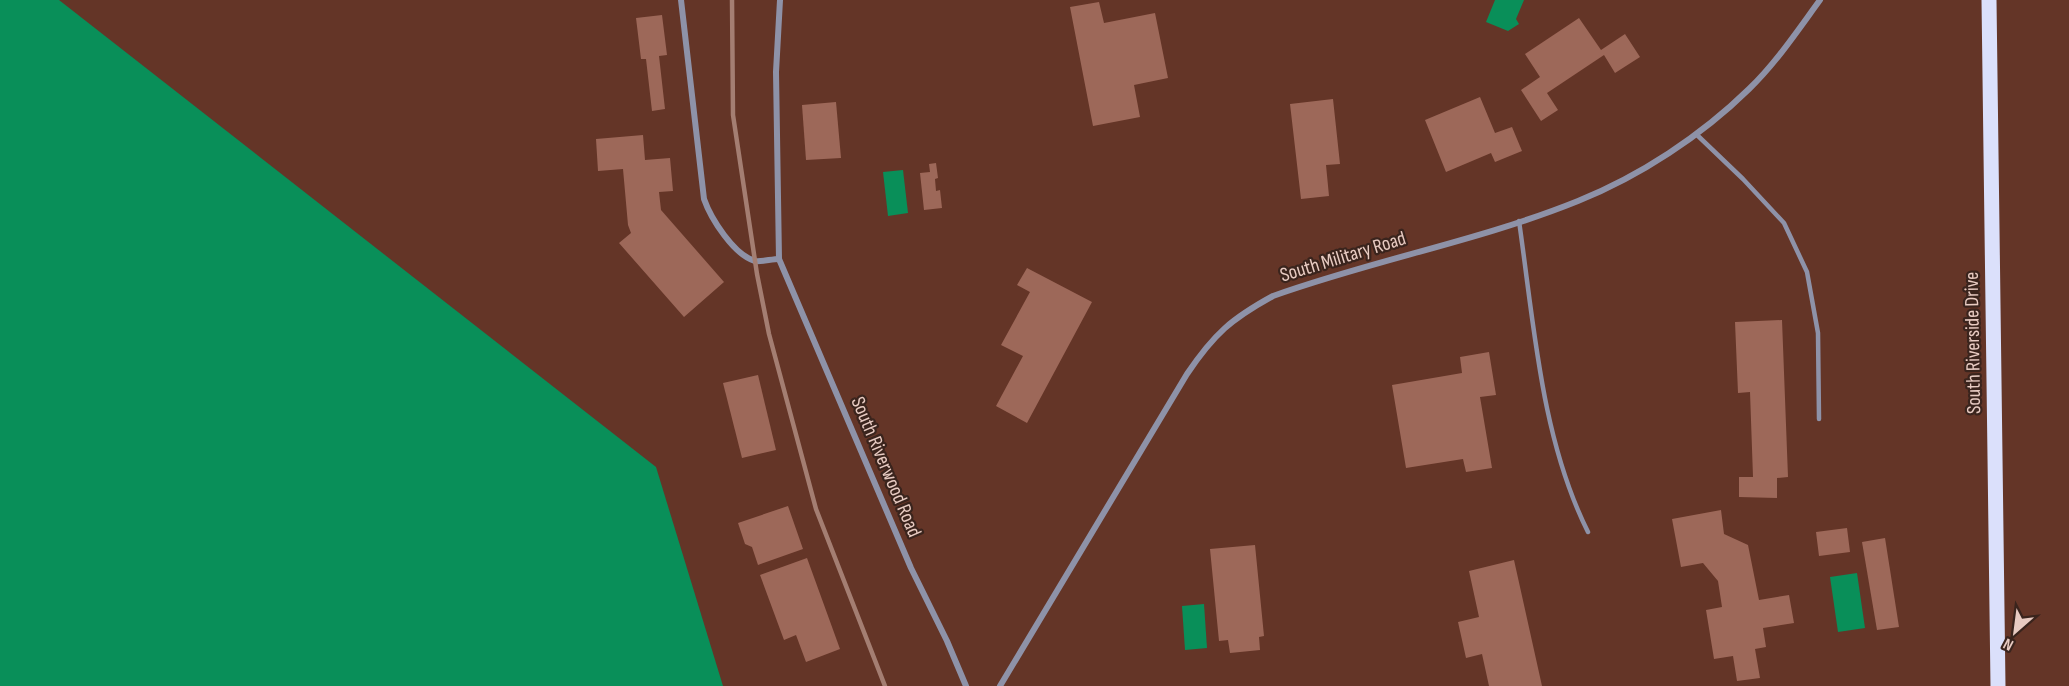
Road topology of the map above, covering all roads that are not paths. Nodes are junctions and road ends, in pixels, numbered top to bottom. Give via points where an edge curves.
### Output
1 (681, 0) edge
2 (780, 0) edge
3 (1820, 0) edge
4 (1989, 0) edge
5 (1696, 134) junction
6 (1519, 221) junction
7 (779, 260) junction
8 (1819, 419) dead end
9 (1588, 532) dead end
10 (966, 686) edge
11 (1000, 686) edge
12 (1998, 686) edge

1 - 7 street via 704,200 722,232 738,250 756,261
2 - 7 street, South Riverwood Road
3 - 5 street, South Military Road via 1751,88
4 - 12 main road, South Riverside Drive
5 - 6 street, South Military Road via 1631,175 1578,201
5 - 8 lane via 1784,223 1807,272 1818,333
6 - 9 lane via 1545,405 1575,507
6 - 11 street, South Military Road via 1273,296 1225,326 1187,374
7 - 10 street, South Riverwood Road

